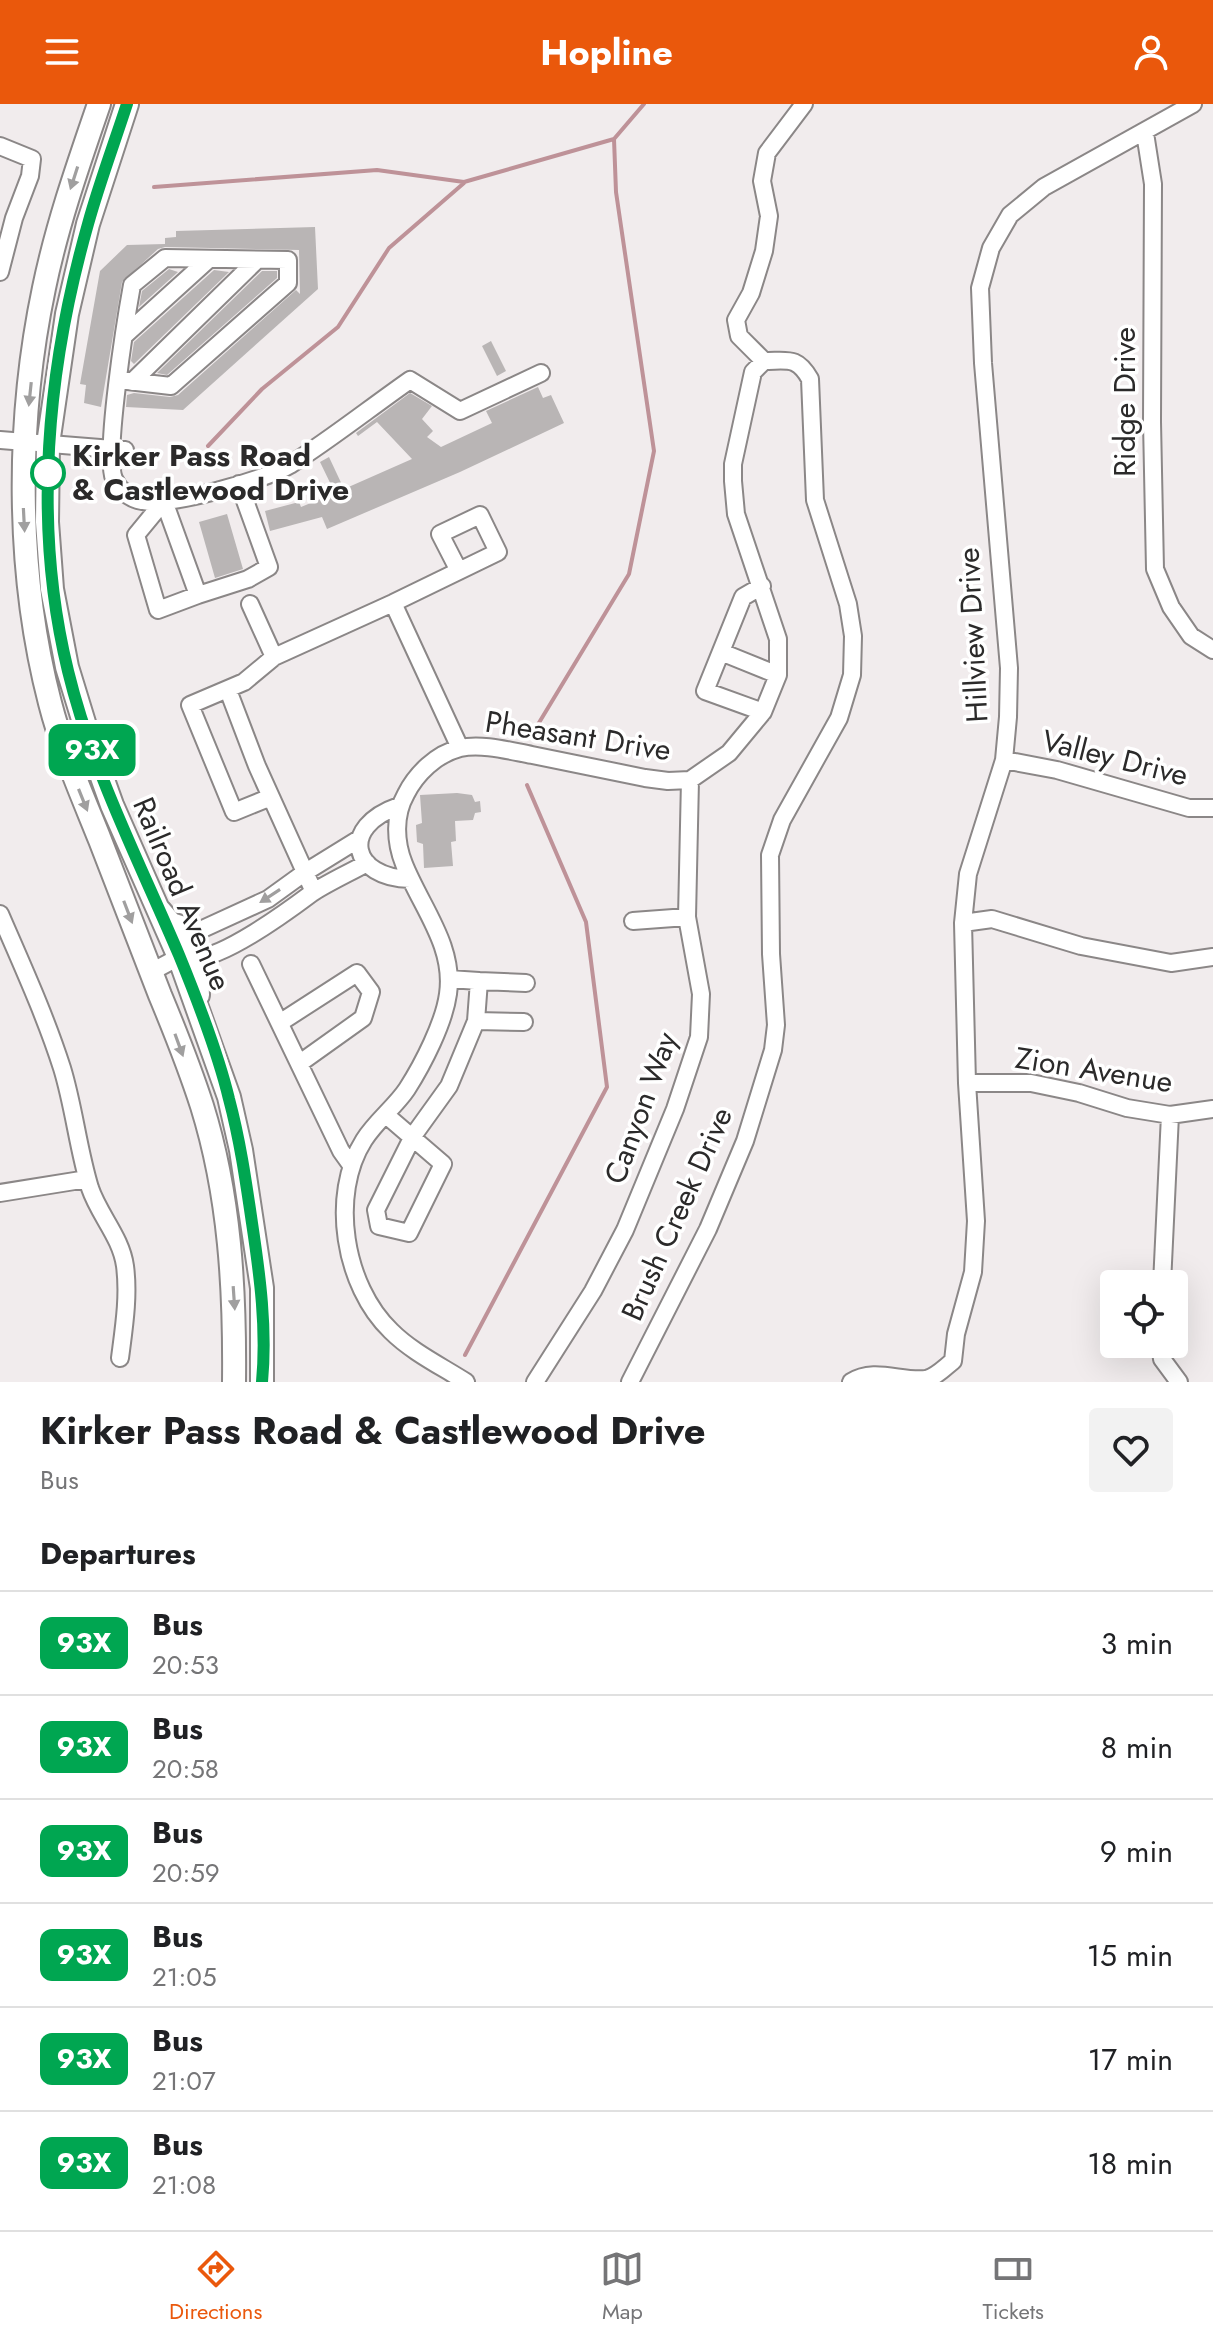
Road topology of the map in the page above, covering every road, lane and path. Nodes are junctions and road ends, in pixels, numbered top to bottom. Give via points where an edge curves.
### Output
1 (99, 104) edge
2 (127, 104) edge
3 (1193, 104) edge
4 (802, 105) edge
5 (1145, 133) junction
6 (0, 146) edge
7 (209, 259) junction
8 (257, 260) junction
9 (0, 272) edge
10 (125, 335) junction
11 (764, 361) junction
12 (541, 373) dead end
13 (126, 381) junction
14 (0, 440) edge
15 (24, 442) junction
16 (48, 444) junction
17 (118, 450) junction
18 (239, 484) junction
19 (164, 501) junction
20 (459, 571) dead end
21 (762, 586) junction
22 (198, 595) junction
23 (393, 603) junction
24 (250, 604) dead end
25 (1213, 650) edge
26 (721, 652) junction
27 (274, 657) junction
28 (778, 675) junction
29 (228, 690) junction
30 (763, 712) junction
31 (460, 748) junction
32 (1004, 760) junction
33 (690, 780) junction
34 (271, 797) junction
35 (399, 806) junction
36 (1213, 808) edge
37 (359, 839) junction
38 (367, 863) junction
39 (304, 873) junction
40 (410, 879) junction
41 (314, 892) junction
42 (157, 908) junction
43 (0, 914) edge
44 (687, 917) junction
45 (633, 921) dead end
46 (963, 923) junction
47 (196, 932) junction
48 (179, 957) junction
49 (1213, 957) edge
50 (203, 959) junction
51 (251, 964) dead end
52 (151, 972) junction
53 (449, 979) junction
54 (479, 981) junction
55 (526, 983) dead end
56 (476, 1021) junction
57 (281, 1022) junction
58 (524, 1022) dead end
59 (207, 1035) junction
60 (300, 1063) junction
61 (967, 1083) junction
62 (1213, 1109) edge
63 (386, 1115) junction
64 (1170, 1115) junction
65 (413, 1136) junction
66 (351, 1165) junction
67 (87, 1179) junction
68 (0, 1193) edge
69 (1163, 1270) edge
70 (120, 1358) dead end
71 (1162, 1358) edge
72 (234, 1382) edge
73 (262, 1382) edge
74 (466, 1382) edge
75 (535, 1382) edge
76 (630, 1382) edge
77 (851, 1382) edge
78 (1179, 1382) edge

1 -> 15 highway, Railroad Avenue via 43,291
2 - 16 highway, Railroad Avenue via 88,224 67,314
3 - 5 street, Hillview Drive
4 - 11 street via 767,153 762,181 769,216 764,251 736,320 739,336
5 - 25 street, Ridge Drive via 1153,184 1155,569 1191,636
5 - 32 street, Hillview Drive via 1044,187 1010,215 991,248 980,288 1009,668
6 - 9 street via 32,159
7 - 8 street
7 - 10 street
7 - 10 street via 165,258 132,285
8 - 13 street
8 - 13 street via 288,260 288,283 171,386
10 - 13 street
11 - 21 street, Pheasant Drive via 753,372 733,464 736,514
11 - 76 street, Brush Creek Drive via 795,361 810,379 815,500 848,604 852,675 839,718 782,820 770,855 776,1025 745,1141 708,1229
12 - 18 street via 460,411 410,380 287,467
13 - 17 street
14 - 15 street
15 - 16 street
15 -> 52 highway, Railroad Avenue via 26,565 50,705
16 - 17 street
16 - 42 highway, Railroad Avenue via 52,589 67,667 112,805
17 - 19 street via 111,464 121,491 141,501
18 - 19 street
18 - 22 street via 269,567
19 - 22 street
19 - 22 street via 136,535 158,610
20 - 23 street
21 - 26 street via 743,597
21 - 28 street, Pheasant Drive via 778,639
23 - 27 street
23 - 31 street
24 - 27 street
26 - 28 street
26 - 30 street via 705,691
27 - 29 street
28 - 30 street, Pheasant Drive
29 - 34 street
29 - 34 street via 190,705 234,812
30 - 33 street, Pheasant Drive via 729,753
31 - 33 street, Pheasant Drive via 490,748 668,781
31 - 35 street, Pheasant Drive via 433,761 411,783
32 - 36 street, Valley Drive via 1189,808
32 - 46 street, Hillview Drive via 968,874
33 - 44 street, Canyon Way
34 - 39 street
35 - 37 street, Pheasant Drive via 368,822
35 - 40 street, Pheasant Drive via 397,836
37 - 38 street
37 - 39 street, Pheasant Drive
38 - 40 street via 380,875
38 - 41 street
39 - 41 street
39 -> 47 street, Pheasant Drive via 268,899
40 - 53 street via 437,927
41 - 50 street
42 - 47 highway via 171,924
42 - 48 highway, Railroad Avenue
43 - 67 street via 63,1071
44 - 45 street
44 - 75 street, Canyon Way via 701,994 699,1037 620,1240
46 - 49 street via 992,919 1081,946 1171,963
46 - 61 street, Hillview Drive
47 - 48 street
48 - 50 street
48 - 52 street
48 - 59 highway, Railroad Avenue
50 - 59 highway via 197,990
51 - 57 street
52 -> 72 highway, Railroad Avenue via 202,1107 223,1190 233,1294
53 - 54 street
53 - 63 street via 431,1044
54 - 55 street
54 - 56 street
56 - 58 street
56 - 65 street via 449,1086
57 - 60 street
57 - 60 street via 357,973 371,992 363,1018
59 - 73 highway, Railroad Avenue via 241,1150 262,1288
60 - 66 street
61 - 64 street, Zion Avenue via 1031,1083
61 - 77 street, Hillview Drive via 976,1221 973,1272 953,1361 928,1379 877,1375
62 - 64 street, Zion Avenue
63 - 65 street
63 - 66 street via 365,1138
64 - 69 street
65 - 65 street via 443,1164 409,1233 379,1226 376,1210
66 - 74 street via 345,1218 357,1276 369,1302 390,1330
67 - 68 street
67 - 70 street via 124,1262
71 - 78 street

